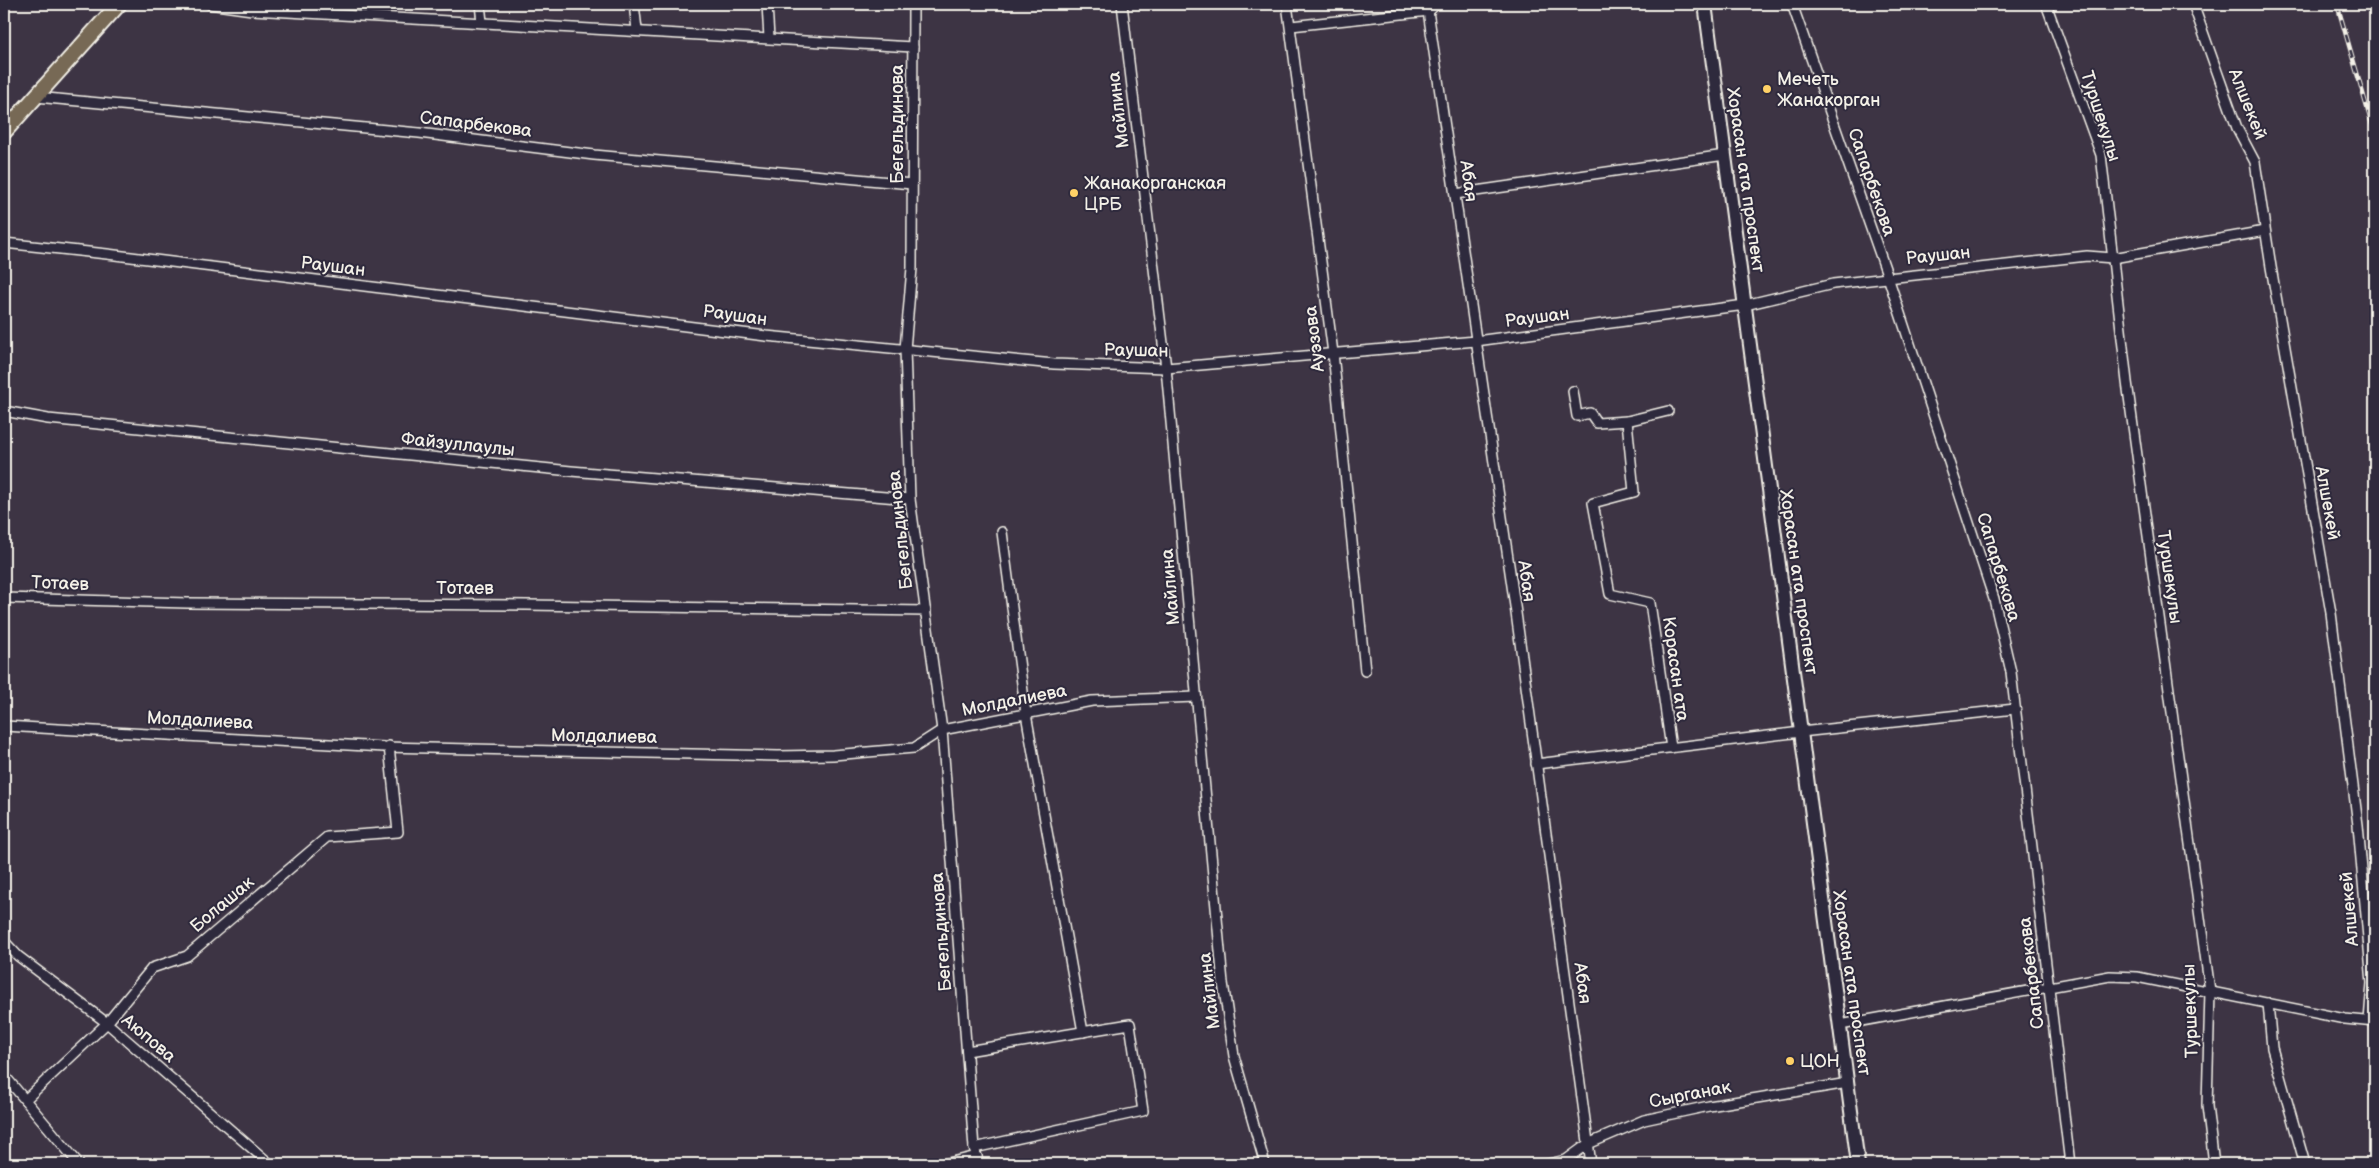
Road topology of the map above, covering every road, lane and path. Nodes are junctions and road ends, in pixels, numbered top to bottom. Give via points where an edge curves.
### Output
1 (119, 4) edge
2 (209, 4) edge
3 (480, 4) edge
4 (634, 4) edge
5 (767, 4) edge
6 (913, 4) edge
7 (1122, 4) edge
8 (1288, 4) edge
9 (1436, 4) edge
10 (1705, 4) edge
11 (1792, 4) edge
12 (2046, 4) edge
13 (2193, 4) edge
14 (1428, 8) edge
15 (482, 22) junction
16 (1290, 26) junction
17 (637, 30) junction
18 (769, 38) junction
19 (913, 47) junction
20 (36, 97) junction
21 (4, 132) edge
22 (1725, 155) junction
23 (912, 184) junction
24 (1455, 194) junction
25 (2265, 231) junction
26 (4, 243) edge
27 (2113, 258) junction
28 (1888, 277) junction
29 (1745, 305) junction
30 (1476, 341) junction
31 (905, 349) junction
32 (1333, 354) junction
33 (1166, 368) junction
34 (1573, 391) dead end
35 (1668, 411) dead end
36 (4, 412) edge
37 (1627, 421) junction
38 (910, 499) junction
39 (1002, 532) dead end
40 (4, 598) edge
41 (926, 611) junction
42 (1365, 671) dead end
43 (1196, 697) junction
44 (2015, 709) junction
45 (1026, 714) junction
46 (4, 726) edge
47 (942, 730) junction
48 (1801, 732) junction
49 (389, 746) junction
50 (1671, 748) junction
51 (1536, 764) junction
52 (4, 941) edge
53 (2049, 987) junction
54 (2210, 991) junction
55 (2268, 1003) junction
56 (2372, 1021) edge
57 (107, 1023) junction
58 (1840, 1025) junction
59 (1083, 1032) junction
60 (967, 1051) junction
61 (4, 1075) edge
62 (1848, 1083) junction
63 (8, 1087) edge
64 (26, 1100) junction
65 (1588, 1144) junction
66 (977, 1156) edge
67 (79, 1164) edge
68 (270, 1164) edge
69 (944, 1164) edge
70 (1265, 1164) edge
71 (1548, 1164) edge
72 (1591, 1164) edge
73 (1858, 1164) edge
74 (2070, 1164) edge
75 (2214, 1164) edge
76 (2304, 1164) edge

1 - 20 main road
2 - 15 street via 252,10
3 - 15 street
4 - 17 street
5 - 18 street
6 - 19 street, Бегельдинова
7 - 33 street, Майлина
8 - 16 street, Ауэзова
9 - 14 street
10 - 22 main road, Хорасан ата проспект
11 - 28 street, Сапарбекова
12 - 27 street, Туршекулы via 2101,155
13 - 25 street, Алшекей via 2237,128 2255,162
14 - 16 street
14 - 24 street, Абая
15 - 17 street
16 - 32 street, Ауэзова
17 - 18 street
18 - 19 street
19 - 23 street, Бегельдинова
20 - 21 main road
20 - 23 street, Сапарбекова via 419,132 594,155
22 - 24 street
22 - 29 main road, Хорасан ата проспект
23 - 31 street, Бегельдинова via 912,268
24 - 30 street, Абая
25 - 27 street, Раушан
25 - 56 street, Алшекей via 2331,613 2358,825 2372,983
26 - 31 street, Раушан via 766,336
27 - 28 street, Раушан via 2087,256
27 - 54 street, Туршекулы
28 - 29 street, Раушан via 1833,284
28 - 44 street, Сапарбекова via 1994,599 2011,672
29 - 30 street, Раушан
29 - 48 main road, Хорасан ата проспект
30 - 32 street, Раушан
30 - 51 street, Абая
31 - 33 street, Раушан via 1054,364
31 - 38 street, Бегельдинова
32 - 33 street, Раушан
32 - 42 street, Ауэзова
33 - 43 street, Майлина
34 - 37 street via 1577,416 1590,413 1597,423
35 - 37 street
36 - 38 street, Файзуллаулы via 571,471
37 - 50 street, Корасан ата via 1634,492 1593,503 1610,594 1650,603
38 - 41 street, Бегельдинова
39 - 45 street
40 - 41 street, Тотаев
41 - 47 street, Бегельдинова
43 - 45 street, Молдалиева via 1092,701
43 - 70 street, Майлина via 1232,1047
44 - 48 street
44 - 53 street, Сапарбекова
45 - 47 street, Молдалиева
45 - 59 street
46 - 49 street, Молдалиева
47 - 49 street, Молдалиева via 914,748 833,755
47 - 60 street, Бегельдинова
48 - 50 street
48 - 58 main road, Хорасан ата проспект
49 - 57 street, Болашак via 398,832 327,837 187,956 152,968
50 - 51 street
51 - 65 street, Абая
52 - 57 street, Аюпова via 18,956
53 - 54 street via 2110,976 2136,977
53 - 58 street
53 - 74 street, Сапарбекова
54 - 55 street
54 - 75 street, Туршекулы via 2207,1106
55 - 56 street
55 - 76 street via 2272,1048
57 - 64 street, Болашак
57 - 68 street, Аюпова
58 - 62 main road, Хорасан ата проспект
59 - 60 street
59 - 66 street via 1130,1024 1143,1111
60 - 66 street, Бегельдинова
61 - 63 street
62 - 65 street, Сырганак via 1644,1120
62 - 73 main road, Хорасан ата проспект
63 - 64 street
64 - 67 street
65 - 71 street, Сырганак via 1566,1160
65 - 72 street, Абая
66 - 69 street

